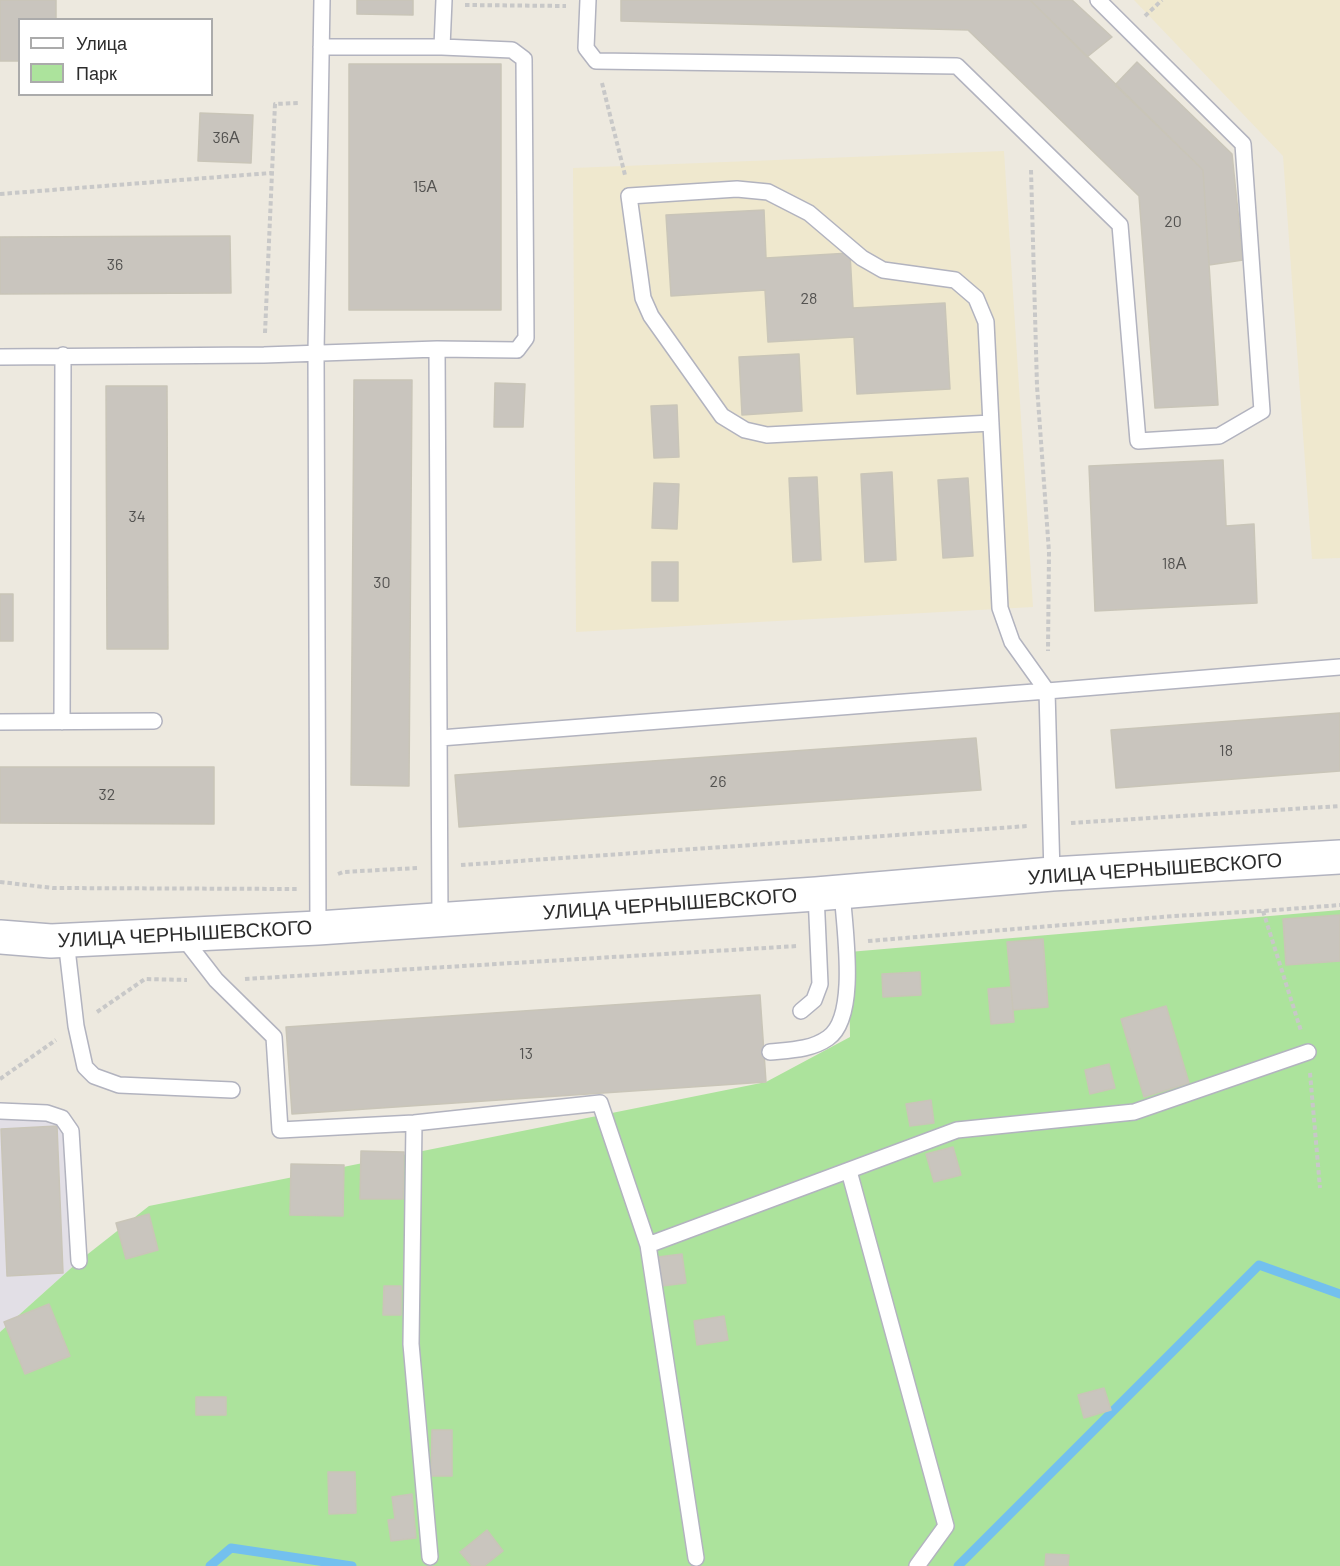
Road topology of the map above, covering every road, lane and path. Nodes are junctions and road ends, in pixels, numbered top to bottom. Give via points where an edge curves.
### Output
1 (322, 0) edge
2 (1098, 0) edge
3 (443, 3) edge
4 (588, 3) edge
5 (321, 47) junction
6 (442, 47) junction
7 (596, 61) junction
8 (321, 102) junction
9 (1030, 139) junction
10 (271, 173) junction
11 (0, 194) edge
12 (629, 196) junction
13 (437, 349) junction
14 (316, 352) junction
15 (63, 355) junction
16 (264, 355) junction
17 (0, 357) edge
18 (991, 423) junction
19 (1340, 667) edge
20 (1047, 691) junction
21 (154, 721) dead end
22 (0, 722) edge
23 (62, 722) junction
24 (440, 738) junction
25 (1340, 806) edge
26 (1050, 824) junction
27 (1340, 857) edge
28 (440, 867) junction
29 (1052, 874) junction
30 (0, 882) edge
31 (317, 882) junction
32 (829, 892) junction
33 (1340, 904) edge
34 (440, 920) junction
35 (318, 928) junction
36 (182, 936) junction
37 (0, 937) edge
38 (66, 940) junction
39 (845, 943) junction
40 (818, 945) junction
41 (216, 981) junction
42 (801, 1011) dead end
43 (76, 1026) junction
44 (770, 1052) dead end
45 (1308, 1052) dead end
46 (0, 1079) edge
47 (232, 1090) dead end
48 (0, 1111) edge
49 (414, 1124) junction
50 (849, 1171) junction
51 (648, 1245) junction
52 (79, 1261) dead end
53 (430, 1557) dead end
54 (696, 1558) dead end
55 (917, 1566) edge

1 - 5 lane
2 - 9 lane via 1243,144 1262,411 1219,436 1138,441 1120,225
3 - 4 path
3 - 6 lane
4 - 7 lane via 586,48
5 - 6 lane
5 - 8 lane
6 - 13 lane via 512,50 524,60 526,338 517,350
7 - 9 lane via 957,66
7 - 12 path
8 - 10 path via 275,104
8 - 14 lane
9 - 20 path via 1037,386 1049,552
10 - 11 path
10 - 16 path
12 - 18 lane via 737,189 768,192 809,213 862,258 883,270 955,280 976,297 986,322
12 - 18 lane via 643,298 651,316 722,416 745,430 767,435
13 - 14 lane
13 - 24 lane
14 - 16 lane
14 - 31 lane
15 - 16 lane
15 - 17 lane
15 - 23 lane
18 - 20 lane via 1000,608 1012,642
19 - 20 lane
20 - 24 lane
20 - 26 lane
21 - 23 lane
22 - 23 lane
24 - 28 lane
25 - 26 path
26 - 28 path
26 - 29 lane
27 - 29 street, УЛИЦА ЧЕРНЫШЕВСКОГО
28 - 31 path via 343,872
28 - 34 lane
29 - 32 street, УЛИЦА ЧЕРНЫШЕВСКОГО
30 - 31 path via 53,888 295,890
31 - 35 lane
32 - 34 street, УЛИЦА ЧЕРНЫШЕВСКОГО
32 - 39 lane
32 - 40 lane
33 - 39 path
34 - 35 street, УЛИЦА ЧЕРНЫШЕВСКОГО
35 - 36 street, УЛИЦА ЧЕРНЫШЕВСКОГО
36 - 38 street, УЛИЦА ЧЕРНЫШЕВСКОГО
36 - 41 lane
37 - 38 street, УЛИЦА ЧЕРНЫШЕВСКОГО
38 - 43 lane
39 - 44 lane via 848,997 841,1023 829,1037 807,1048
40 - 41 path
40 - 42 lane via 820,984 814,1000
41 - 43 path via 145,979
41 - 49 lane via 274,1037 280,1130
43 - 46 path
43 - 47 lane via 85,1067 94,1076 119,1085
45 - 50 lane via 1134,1112 957,1130
48 - 52 lane via 47,1113 62,1118 71,1131
49 - 51 lane via 600,1103
49 - 53 lane via 411,1344
50 - 51 lane
50 - 55 lane via 946,1526
51 - 54 lane

